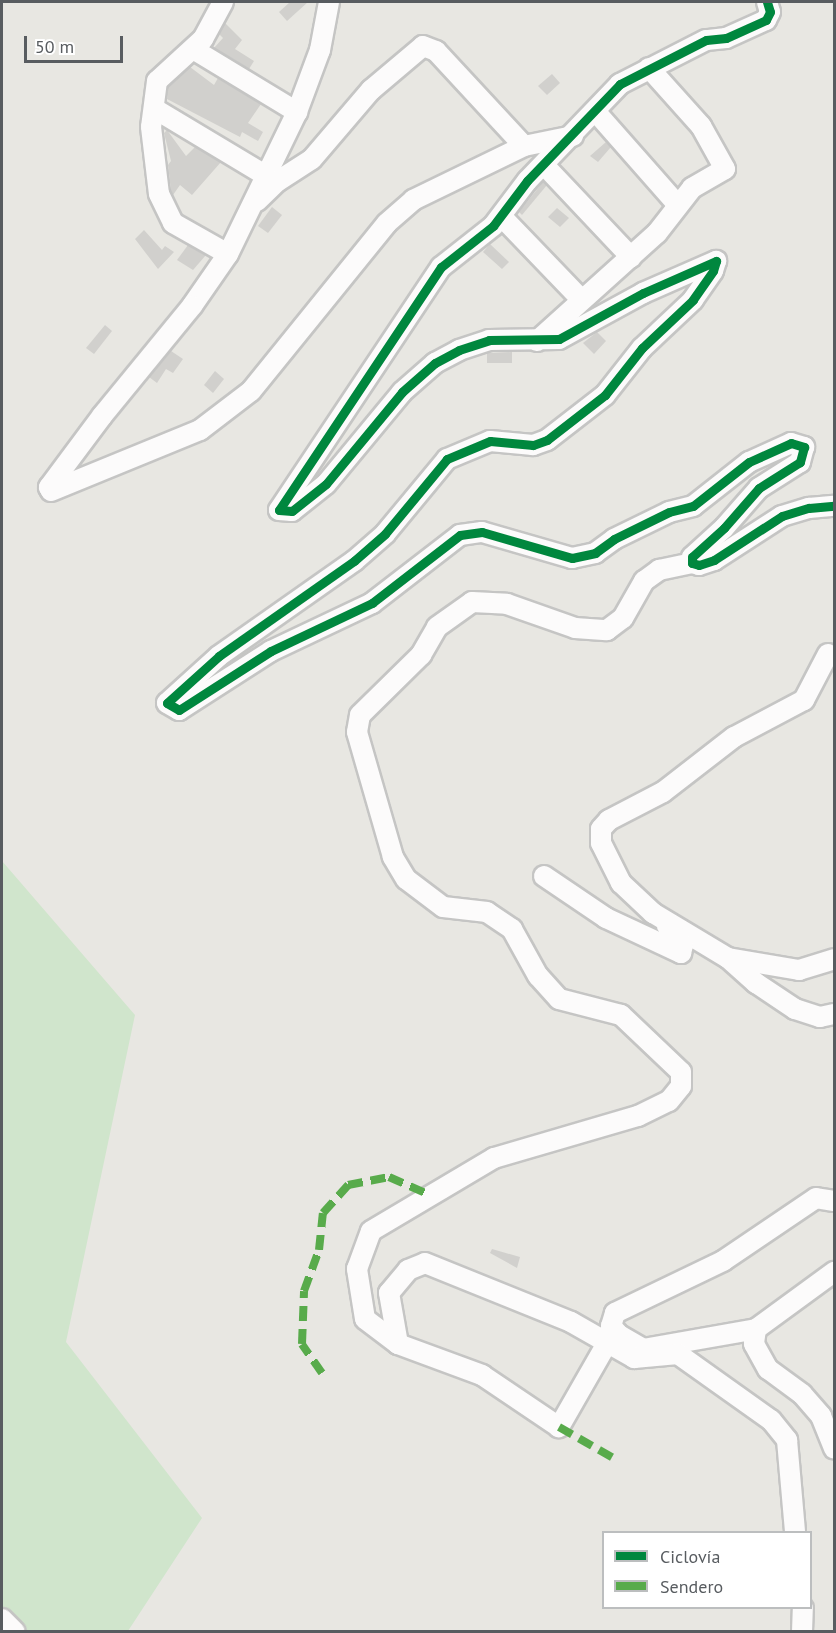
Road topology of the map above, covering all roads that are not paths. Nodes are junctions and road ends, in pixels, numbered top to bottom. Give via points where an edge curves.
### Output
1 (223, 2) edge
2 (329, 2) edge
3 (767, 2) edge
4 (193, 49) junction
5 (649, 68) junction
6 (155, 109) junction
7 (595, 111) junction
8 (297, 112) junction
9 (573, 136) junction
10 (524, 146) junction
11 (544, 165) junction
12 (265, 175) junction
13 (676, 203) junction
14 (251, 208) junction
15 (502, 217) junction
16 (228, 254) junction
17 (631, 257) junction
18 (580, 298) junction
19 (537, 341) junction
20 (834, 506) edge
21 (692, 563) junction
22 (832, 653) edge
23 (544, 876) dead end
24 (653, 913) junction
25 (728, 958) junction
26 (834, 959) edge
27 (834, 1014) edge
28 (834, 1201) edge
29 (834, 1272) edge
30 (756, 1329) junction
31 (398, 1344) junction
32 (606, 1345) junction
33 (677, 1348) junction
34 (834, 1449) edge
35 (795, 1531) edge
36 (803, 1609) edge
37 (2, 1619) edge
38 (15, 1632) edge
39 (802, 1632) edge

1 - 4 street via 215,21
2 - 8 street via 320,50
3 - 5 street via 770,12 766,20 726,38 706,40
4 - 6 street via 157,81
4 - 8 street
5 - 7 street via 620,84
5 - 13 street via 701,126 725,169 692,188
6 - 12 street
6 - 16 street via 152,127 159,194 173,223
7 - 9 street
7 - 13 street
8 - 12 street
9 - 10 street
9 - 11 street
10 - 14 street via 436,51 423,46 371,90 312,159 278,181
10 - 16 street via 413,200 387,224 251,391 200,430 51,491 49,487 102,416 192,306
11 - 15 street via 517,192
11 - 17 street
12 - 14 street
13 - 17 street via 657,233
14 - 16 street
15 - 18 street
15 - 19 street via 441,267 279,510 292,511 326,484 402,392 435,363 489,340
17 - 18 street
18 - 19 street
19 - 21 street via 559,339 642,293 716,261 701,290 642,348 605,395 541,444 490,441 447,459 385,534 354,561 219,656 175,694 168,707 179,710 271,651 372,603 460,535 482,532 572,558 595,553 614,539 669,512 693,506 749,462 799,442 805,453 800,462 759,488 692,557
20 - 21 street via 782,516 714,560
21 - 31 street via 659,570 644,581 623,618 607,630 575,628 507,604 472,602 436,627 422,655 360,715 357,732 393,857 406,879 443,907 487,912 512,929 538,976 559,999 621,1015 681,1072 681,1086 669,1101 638,1116 494,1158 371,1231 357,1269 365,1319
22 - 24 street via 804,700 734,737 663,792 609,820 601,829 601,843 621,883
23 - 24 street via 606,918 681,953 683,945
24 - 25 street
25 - 26 street via 800,970
25 - 27 street via 795,1009 820,1017
28 - 33 street via 816,1198 723,1261 615,1313 611,1326 643,1349
29 - 30 street
30 - 33 street
30 - 34 street via 754,1344 768,1369 802,1394 821,1416
31 - 32 street via 482,1376 559,1427
31 - 32 street via 389,1293 408,1270 425,1263 571,1322
32 - 33 street via 634,1358
33 - 35 street via 771,1420 787,1440
36 - 39 street
37 - 38 street

